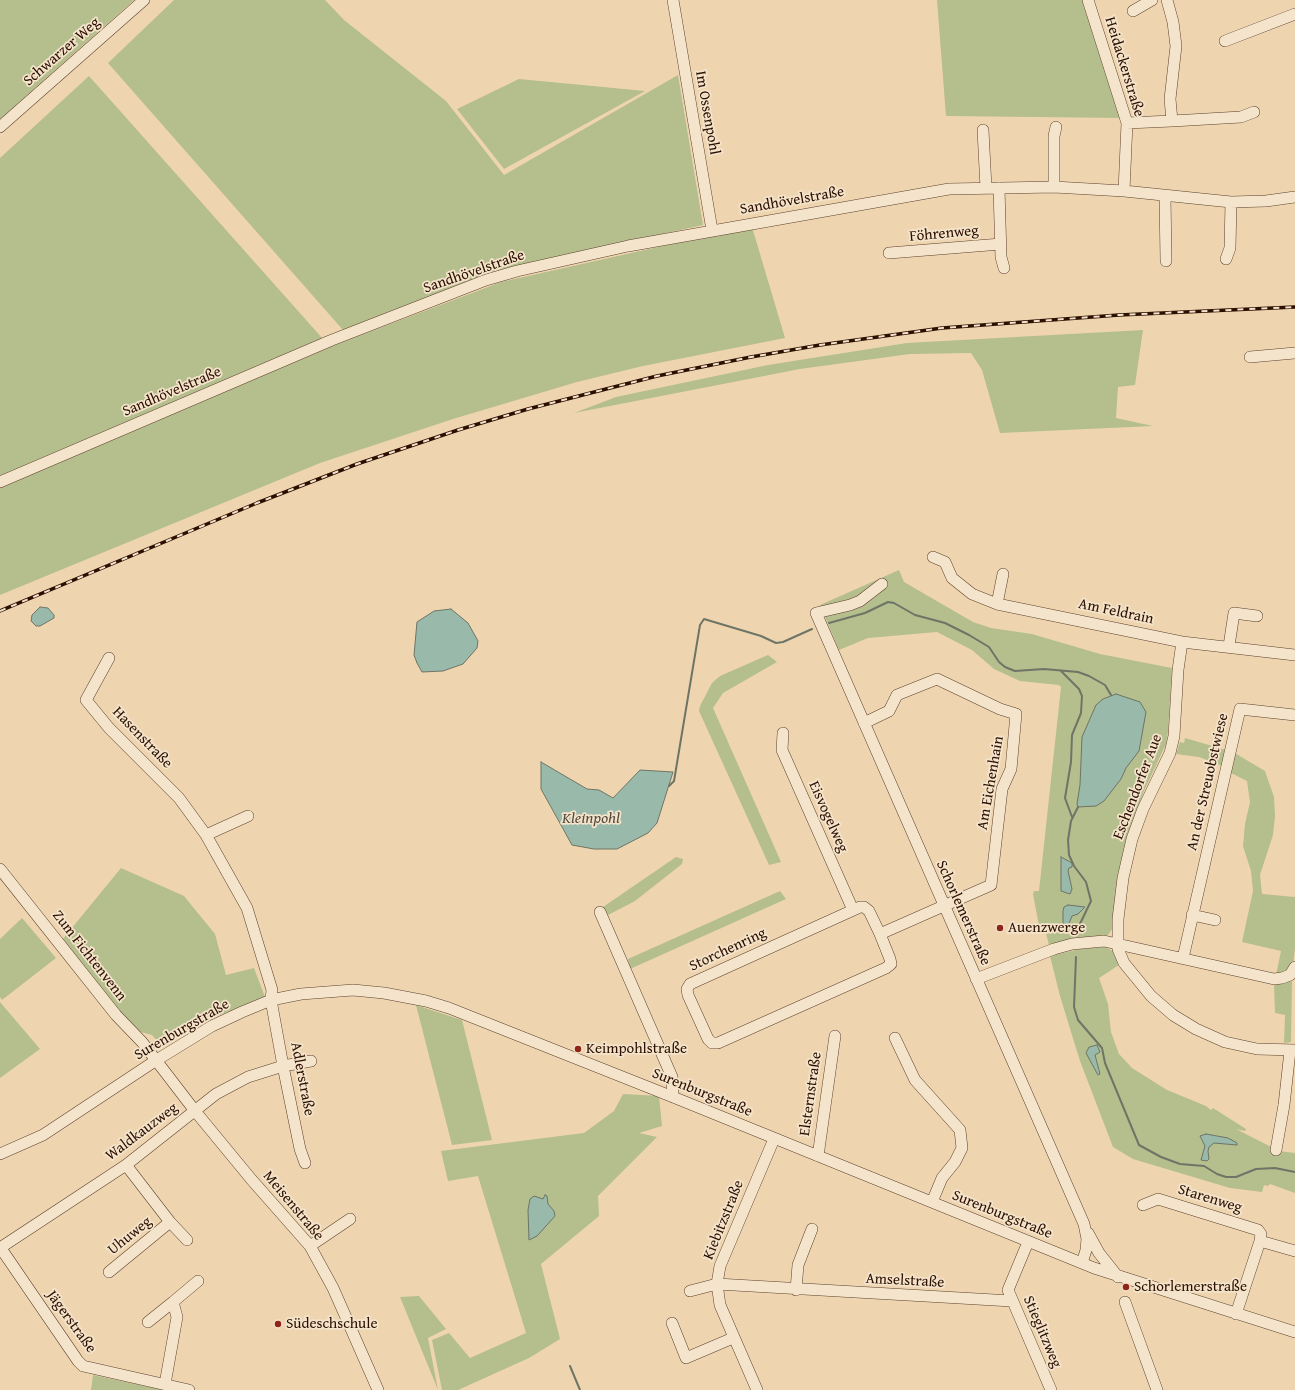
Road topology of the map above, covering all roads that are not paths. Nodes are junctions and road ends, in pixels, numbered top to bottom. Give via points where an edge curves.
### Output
1 (144, 0) edge
2 (673, 0) edge
3 (1088, 0) edge
4 (1152, 0) edge
5 (1167, 0) edge
6 (1133, 11) dead end
7 (1295, 14) edge
8 (1225, 41) dead end
9 (1254, 112) dead end
10 (1172, 121) junction
11 (1127, 123) junction
12 (0, 127) edge
13 (1056, 127) dead end
14 (983, 130) dead end
15 (1054, 187) junction
16 (986, 188) junction
17 (999, 188) junction
18 (1124, 191) junction
19 (1165, 196) junction
20 (1295, 197) edge
21 (1231, 202) junction
22 (712, 230) junction
23 (1001, 244) junction
24 (889, 253) dead end
25 (1226, 259) dead end
26 (1166, 261) dead end
27 (1004, 268) dead end
28 (1295, 354) edge
29 (1250, 357) dead end
30 (0, 482) edge
31 (933, 558) dead end
32 (1003, 574) dead end
33 (882, 584) dead end
34 (997, 604) junction
35 (1257, 616) dead end
36 (1182, 642) junction
37 (1229, 646) junction
38 (1295, 655) edge
39 (109, 658) dead end
40 (1295, 715) edge
41 (864, 723) junction
42 (783, 733) dead end
43 (248, 816) dead end
44 (206, 835) junction
45 (0, 869) edge
46 (943, 906) junction
47 (853, 910) junction
48 (600, 912) dead end
49 (1192, 915) junction
50 (1216, 920) dead end
51 (880, 934) junction
52 (1117, 943) junction
53 (1183, 958) junction
54 (1295, 967) edge
55 (976, 979) junction
56 (271, 1000) junction
57 (835, 1036) dead end
58 (896, 1038) dead end
59 (1293, 1051) edge
60 (155, 1061) junction
61 (311, 1061) dead end
62 (284, 1066) junction
63 (673, 1097) junction
64 (195, 1111) junction
65 (774, 1139) junction
66 (1276, 1150) dead end
67 (0, 1154) edge
68 (818, 1156) junction
69 (305, 1163) dead end
70 (126, 1165) junction
71 (932, 1202) junction
72 (1143, 1205) dead end
73 (350, 1219) dead end
74 (170, 1222) junction
75 (1084, 1224) junction
76 (812, 1229) dead end
77 (188, 1240) dead end
78 (1260, 1240) junction
79 (1028, 1242) junction
80 (310, 1246) junction
81 (0, 1248) edge
82 (1295, 1251) edge
83 (1082, 1264) junction
84 (110, 1272) dead end
85 (1118, 1277) junction
86 (198, 1281) dead end
87 (717, 1284) junction
88 (796, 1290) junction
89 (690, 1291) dead end
90 (1012, 1301) junction
91 (173, 1302) junction
92 (1124, 1302) dead end
93 (1236, 1314) junction
94 (148, 1322) dead end
95 (672, 1323) dead end
96 (1295, 1332) edge
97 (734, 1338) junction
98 (165, 1384) junction
99 (189, 1390) edge
100 (378, 1390) edge
101 (757, 1390) edge
102 (1051, 1390) edge
103 (1157, 1390) edge

1 - 12 street, Schwarzer Weg
2 - 22 street, Im Ossenpohl
3 - 11 street, Heidackerstraße
4 - 6 street
5 - 10 street via 1176,46 1170,98
7 - 8 street
9 - 10 street via 1241,117
10 - 11 street
11 - 18 street, Heidackerstraße
13 - 15 street
14 - 16 street
15 - 17 street, Sandhövelstraße
15 - 18 street, Sandhövelstraße
16 - 17 street, Sandhövelstraße
16 - 22 street, Sandhövelstraße via 949,189
17 - 23 street, Föhrenweg
18 - 19 street, Sandhövelstraße
19 - 21 street, Sandhövelstraße
19 - 26 street
20 - 21 street, Sandhövelstraße
21 - 25 street via 1230,248
22 - 30 street, Sandhövelstraße via 628,246 486,280 332,340
23 - 24 street, Föhrenweg
23 - 27 street, Föhrenweg
28 - 29 street
31 - 34 street, Am Feldrain via 945,562 952,578 972,594
32 - 34 street
33 - 41 street, Schorlemerstraße via 855,603 816,613
34 - 36 street, Am Feldrain
35 - 37 street via 1234,613
36 - 37 street, Am Feldrain
36 - 52 street, Eschendorfer Aue via 1174,736 1170,753 1143,809 1132,839 1123,878
37 - 38 street, Am Feldrain
39 - 44 street, Hasenstraße via 86,700 179,798
40 - 49 street, An der Streuobstwiese via 1240,709
41 - 46 street, Schorlemerstraße
41 - 46 street, Am Eichenhain via 889,711 897,695 937,679 1016,714 1011,769 1002,789 991,885
42 - 47 street, Eisvogelweg via 782,750
43 - 44 street
44 - 56 street, Hasenstraße via 247,908 272,990
45 - 60 street, Zum Fichtenvenn
46 - 51 street
46 - 55 street, Schorlemerstraße
47 - 51 street, Storchenring via 860,907 869,911
47 - 51 street, Storchenring via 690,984 687,989 688,995 708,1039 712,1043 718,1042 886,968 891,964
48 - 63 street via 672,1077
49 - 50 street
49 - 53 street, An der Streuobstwiese
52 - 53 street
52 - 55 street via 1091,942 1054,949
52 - 59 street, Eschendorfer Aue via 1124,963 1152,996 1190,1026 1226,1042 1257,1049
53 - 54 street via 1274,979 1290,975
55 - 75 street, Schorlemerstraße
56 - 60 street, Surenburgstraße via 212,1026
56 - 62 street, Adlerstraße
56 - 63 street, Surenburgstraße via 300,994 353,990 384,992 426,1001
57 - 68 street, Elsternstraße
58 - 71 street via 915,1080 960,1130 962,1148 942,1178
59 - 66 street, Eschendorfer Aue
60 - 64 street, Meisenstraße
60 - 67 street, Surenburgstraße via 43,1135
61 - 62 street, Waldkauzweg
62 - 64 street, Waldkauzweg via 248,1077 216,1094
62 - 69 street, Adlerstraße
63 - 65 street, Surenburgstraße
64 - 70 street, Waldkauzweg
64 - 80 street, Meisenstraße
65 - 68 street, Surenburgstraße
65 - 87 street, Kiebitzstraße via 720,1266
68 - 71 street, Surenburgstraße
70 - 74 street, Uhuweg
70 - 81 street, Waldkauzweg
71 - 79 street, Surenburgstraße
72 - 78 street, Starenweg via 1158,1199 1258,1230 1261,1234
73 - 80 street
74 - 77 street, Uhuweg
74 - 84 street, Uhuweg
75 - 83 street, Schorlemerstraße via 1087,1239
75 - 85 street, Schorlemerstraße via 1098,1253
76 - 88 street via 798,1265
78 - 82 street
78 - 93 street
79 - 83 street, Surenburgstraße
79 - 90 street, Stieglitzweg via 1008,1290
80 - 100 street, Meisenstraße via 333,1288
81 - 98 street, Jägerstraße via 83,1366
83 - 85 street, Surenburgstraße
85 - 93 street, Surenburgstraße
86 - 91 street
87 - 88 street, Amselstraße
87 - 89 street, Amselstraße
87 - 97 street, Kiebitzstraße via 720,1305
88 - 90 street, Amselstraße
90 - 102 street, Stieglitzweg
91 - 94 street
91 - 98 street via 177,1317
92 - 103 street
93 - 96 street, Surenburgstraße
95 - 97 street via 686,1358
97 - 101 street, Kiebitzstraße
98 - 99 street, Jägerstraße

